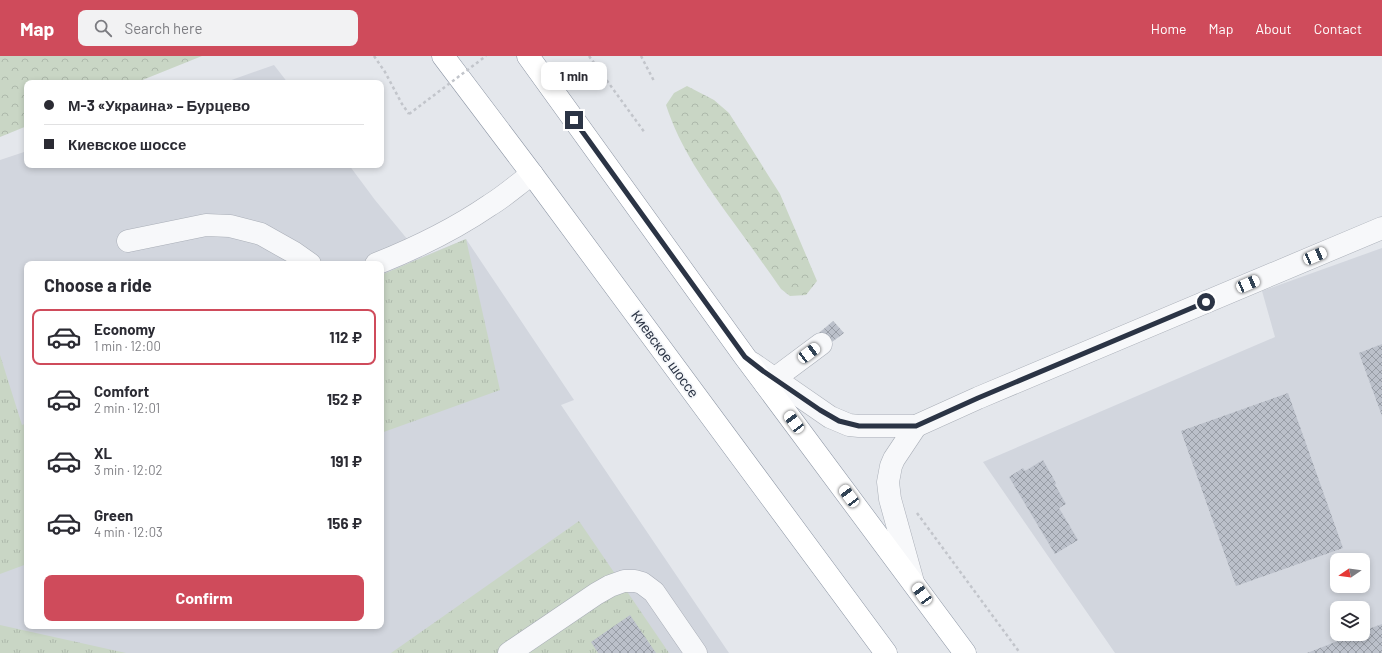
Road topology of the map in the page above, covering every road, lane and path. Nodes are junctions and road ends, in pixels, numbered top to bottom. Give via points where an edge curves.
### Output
1 (374, 56) edge
2 (443, 56) edge
3 (486, 56) edge
4 (528, 56) edge
5 (589, 56) edge
6 (641, 56) edge
7 (654, 81) dead end
8 (646, 133) dead end
9 (532, 174) junction
10 (1382, 228) edge
11 (128, 241) dead end
12 (306, 261) edge
13 (384, 261) edge
14 (821, 344) dead end
15 (770, 382) junction
16 (916, 426) junction
17 (916, 512) dead end
18 (914, 583) junction
19 (509, 653) edge
20 (696, 653) edge
21 (886, 653) edge
22 (965, 653) edge
23 (1020, 653) edge

1 - 3 path, bridge via 409,114
2 - 9 highway, Киевское шоссе
4 - 15 highway via 745,357
5 - 8 path
6 - 7 path
9 - 13 street via 491,205 444,233
9 - 21 highway, Киевское шоссе
10 - 16 street
11 - 12 street via 206,225 230,226 261,234
14 - 15 street
15 - 16 street via 830,417 849,425
15 - 18 highway
16 - 18 street via 890,466 888,482 890,499
17 - 23 path
18 - 22 highway
19 - 20 street via 596,594 624,581 642,583 654,592

